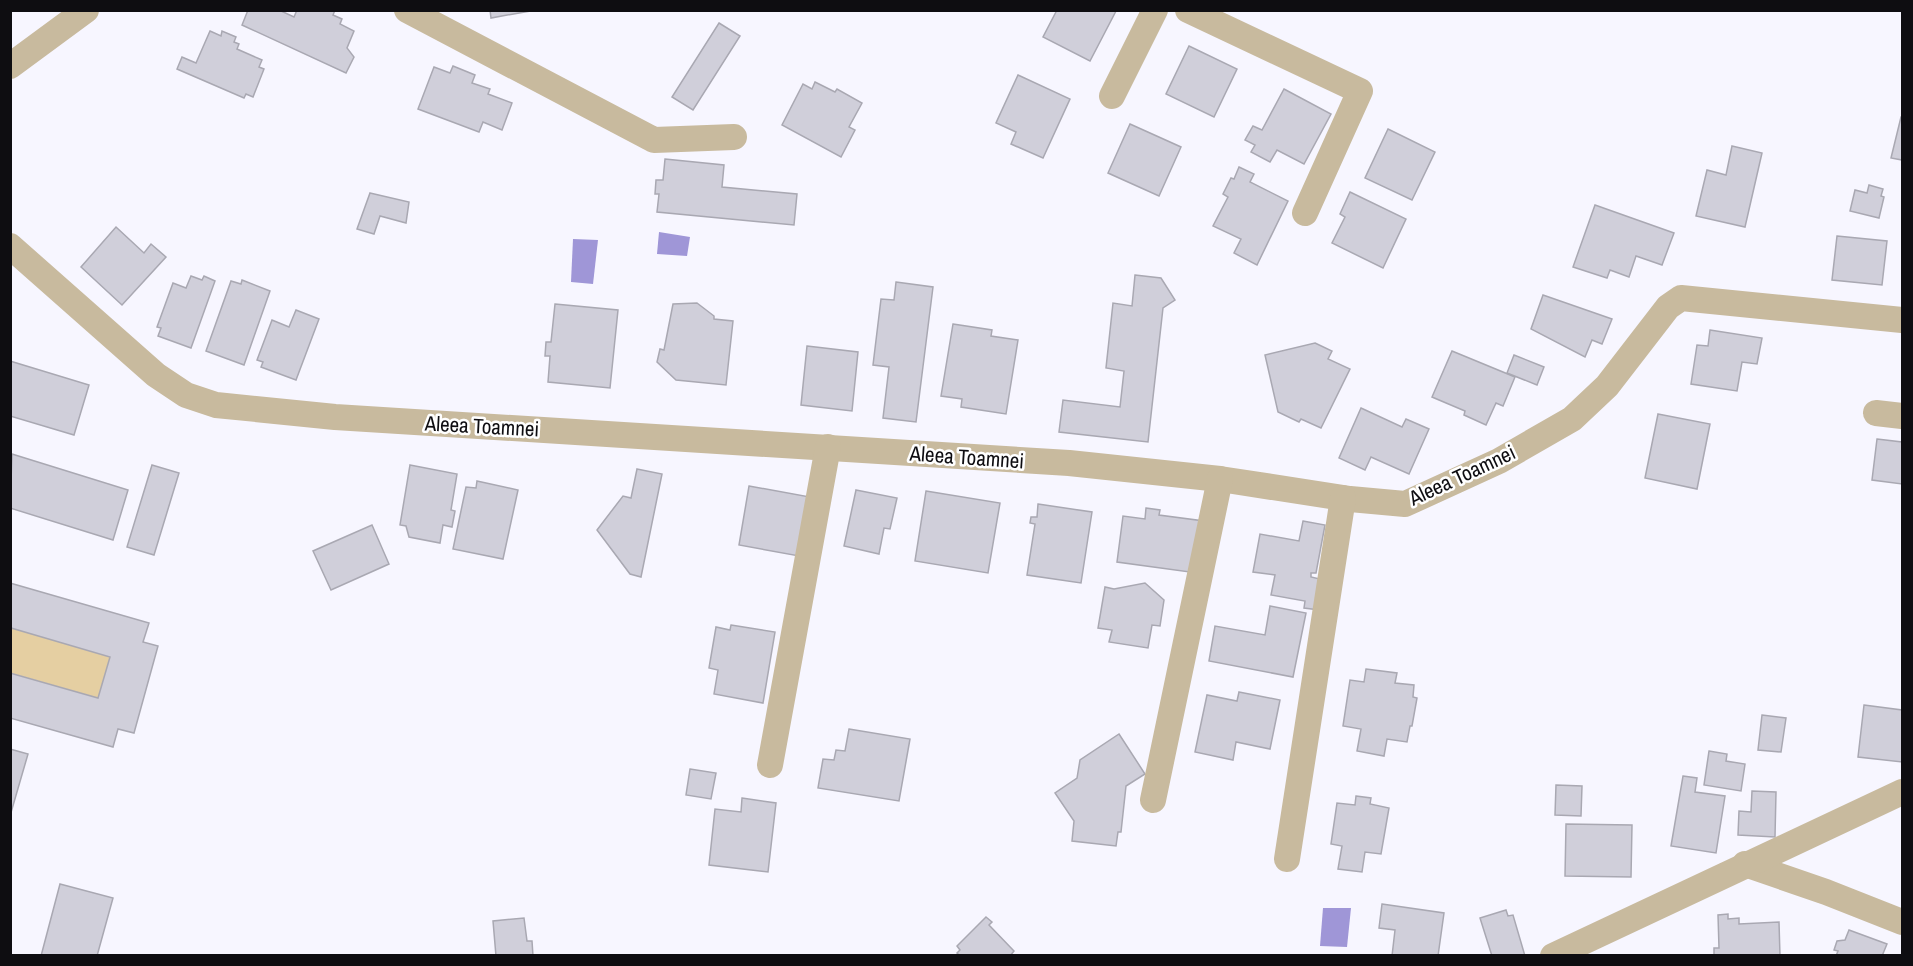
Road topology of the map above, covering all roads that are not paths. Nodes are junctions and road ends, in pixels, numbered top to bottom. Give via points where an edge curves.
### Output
1 (86, 10) edge
2 (407, 10) edge
3 (1155, 10) edge
4 (1188, 10) edge
5 (10, 66) edge
6 (1112, 96) dead end
7 (734, 136) dead end
8 (1305, 213) dead end
9 (10, 246) edge
10 (1902, 320) edge
11 (1876, 414) dead end
12 (1902, 416) edge
13 (828, 447) junction
14 (1220, 479) junction
15 (1343, 498) junction
16 (770, 765) dead end
17 (1902, 792) edge
18 (1153, 800) dead end
19 (1287, 859) dead end
20 (1745, 864) junction
21 (1902, 922) edge
22 (1553, 956) edge

1 - 5 street
2 - 7 street via 654,140
3 - 6 street
4 - 8 street via 1360,91
9 - 13 street, Aleea Toamnei via 156,375 186,395 216,405 335,417
10 - 15 street, Aleea Toamnei via 1681,298 1668,307 1607,386 1572,419 1499,461 1405,504
11 - 12 street
13 - 14 street, Aleea Toamnei via 1069,463
13 - 16 street
14 - 15 street, Aleea Toamnei
14 - 18 street
15 - 19 street
17 - 20 street
20 - 21 street
20 - 22 street

